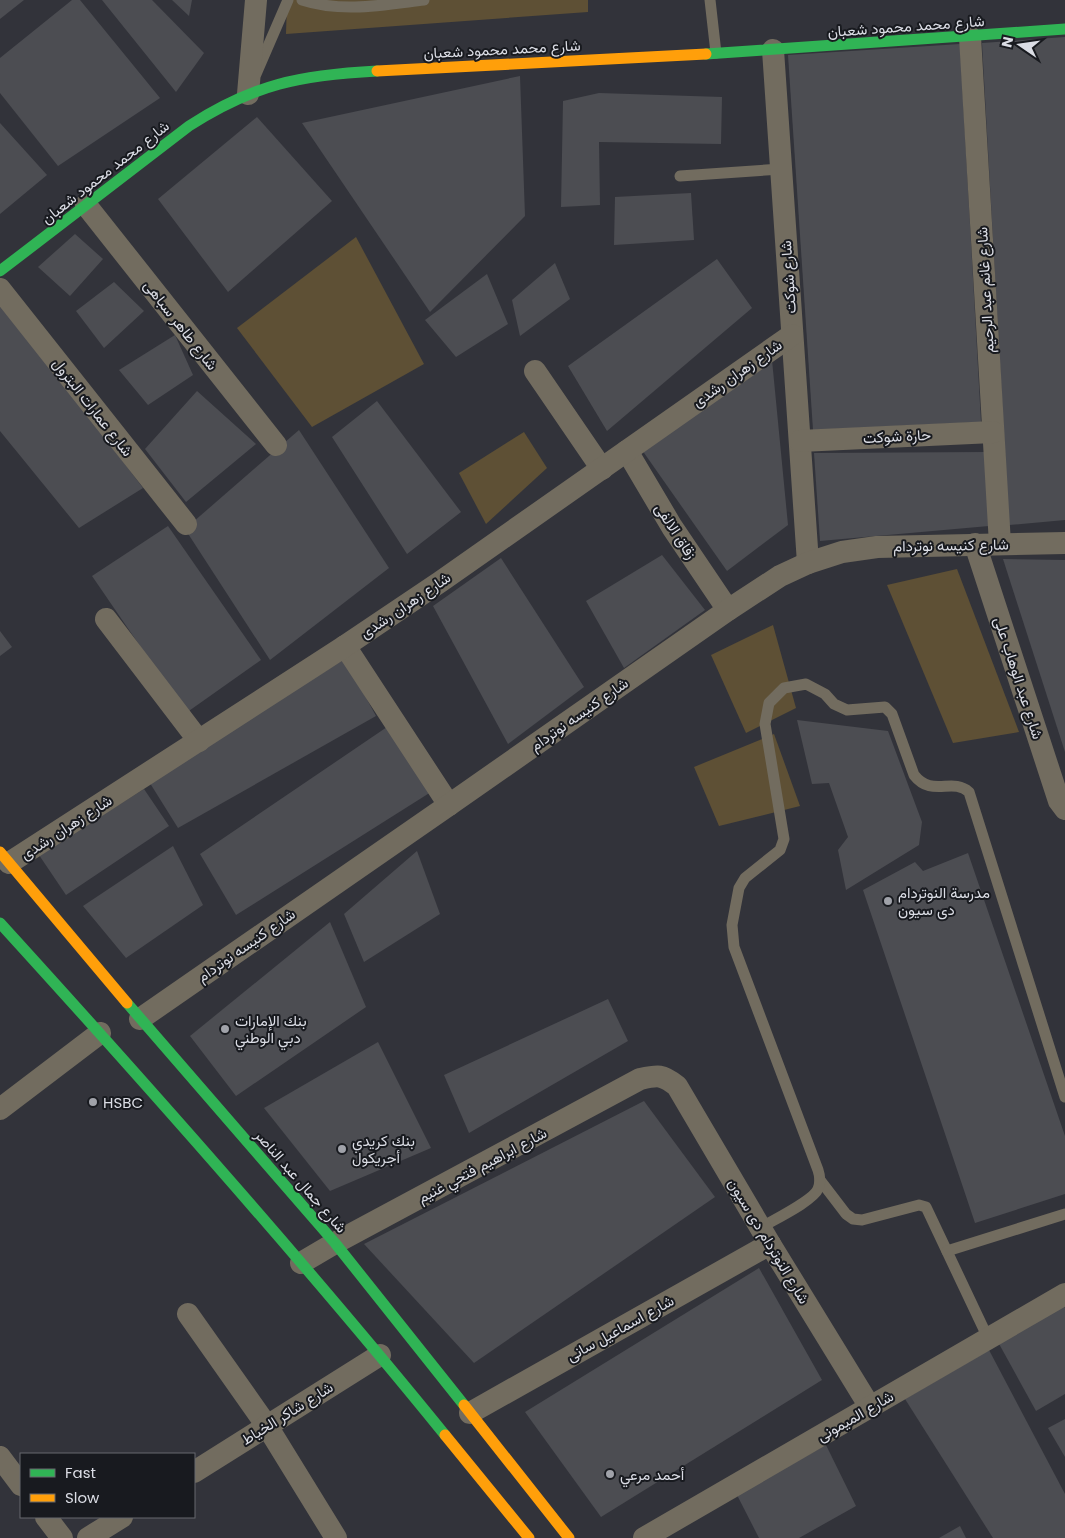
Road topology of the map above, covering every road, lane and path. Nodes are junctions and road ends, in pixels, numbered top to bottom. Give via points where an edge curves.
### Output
1 (256, 0) edge
2 (288, 0) edge
3 (302, 0) edge
4 (424, 0) edge
5 (710, 0) edge
6 (1065, 29) edge
7 (970, 37) junction
8 (773, 50) junction
9 (716, 53) junction
10 (248, 94) junction
11 (781, 169) junction
12 (680, 176) dead end
13 (86, 206) junction
14 (0, 272) edge
15 (0, 289) edge
16 (792, 335) junction
17 (535, 371) dead end
18 (993, 432) junction
19 (800, 441) junction
20 (276, 444) dead end
21 (627, 451) junction
22 (602, 469) junction
23 (186, 524) dead end
24 (1065, 543) edge
25 (975, 544) junction
26 (1000, 544) junction
27 (808, 563) junction
28 (728, 610) junction
29 (106, 619) dead end
30 (345, 646) junction
31 (199, 741) junction
32 (449, 805) junction
33 (1065, 809) edge
34 (5, 858) edge
35 (2, 929) edge
36 (140, 1018) junction
37 (100, 1033) junction
38 (665, 1077) joint
39 (1065, 1097) edge
40 (0, 1109) edge
41 (820, 1180) junction
42 (1065, 1214) edge
43 (765, 1236) junction
44 (335, 1243) junction
45 (947, 1251) junction
46 (302, 1263) junction
47 (1065, 1294) edge
48 (188, 1314) dead end
49 (988, 1338) junction
50 (380, 1355) junction
51 (870, 1407) junction
52 (470, 1413) junction
53 (267, 1426) junction
54 (0, 1457) edge
55 (195, 1471) edge
56 (20, 1484) edge
57 (47, 1518) edge
58 (120, 1518) edge
59 (62, 1538) edge
60 (88, 1538) edge
61 (336, 1538) edge
62 (529, 1538) edge
63 (569, 1538) edge
64 (644, 1538) edge

1 - 10 street
2 - 10 lane
3 - 4 lane via 347,7
5 - 9 lane
6 - 7 main road, شارع محمد محمود شعبان
7 - 8 main road, شارع محمد محمود شعبان
7 - 18 street, شارع غانم عبد الرحيم
8 - 9 main road, شارع محمد محمود شعبان
8 - 11 street, شارع شوكت
9 - 10 main road, شارع محمد محمود شعبان via 318,75 282,82
10 - 13 main road, شارع محمد محمود شعبان via 189,126
11 - 12 lane
11 - 16 street, شارع شوكت
13 - 14 main road, شارع محمد محمود شعبان
13 - 20 street, شارع طاهر سباهى
15 - 23 street, شارع عمارات البترول
16 - 19 street, شارع شوكت
16 - 21 street, شارع زهران رشدى
17 - 22 street
18 - 19 street, حارة شوكت
18 - 26 street, شارع غانم عبد الرحيم
19 - 27 street, شارع شوكت
21 - 22 street, شارع زهران رشدى
21 - 28 street, زقاق الالفى
22 - 30 street, شارع زهران رشدى
24 - 26 street, شارع كنيسه نوتردام
25 - 26 street, شارع كنيسه نوتردام
25 - 27 street, شارع كنيسه نوتردام via 877,547 842,552
25 - 33 street, شارع عبد الوهاب على via 1059,801
27 - 28 street, شارع كنيسه نوتردام via 780,576
28 - 32 street, شارع كنيسه نوتردام
29 - 31 street
30 - 31 street, شارع زهران رشدى
30 - 32 street
31 - 34 street, شارع زهران رشدى
32 - 36 street, شارع كنيسه نوتردام
34 - 36 main road, شارع جمال عبد الناصر
35 - 37 main road
36 - 44 main road, شارع جمال عبد الناصر
37 - 40 street
37 - 46 main road
38 - 43 street, شارع النوتردام دى سيون via 677,1086
38 - 44 street, شارع ابراهيم فتحي غنيم via 640,1079
39 - 41 lane via 969,792 959,787 934,787 919,782 892,714 885,708 847,710 806,684 784,688 769,703 765,724 784,838 780,850 745,878 739,888 732,926 734,947
41 - 43 lane via 818,1190 811,1198
41 - 45 lane via 846,1214 854,1219 862,1220 919,1205 926,1207
42 - 45 lane
43 - 51 street, شارع النوتردام دى سيون
43 - 52 street, شارع اسماعيل سانى
44 - 46 street, شارع ابراهيم فتحي غنيم
44 - 52 main road, شارع جمال عبد الناصر
45 - 49 lane
46 - 50 main road
47 - 49 street, شارع الميمونى
48 - 53 street
49 - 51 street, شارع الميمونى
50 - 53 street, شارع شاكر الخياط
50 - 62 main road
51 - 64 street, شارع الميمونى
52 - 63 main road, شارع جمال عبد الناصر
53 - 55 street, شارع شاكر الخياط
53 - 61 street
54 - 56 street
57 - 59 street
58 - 60 street

